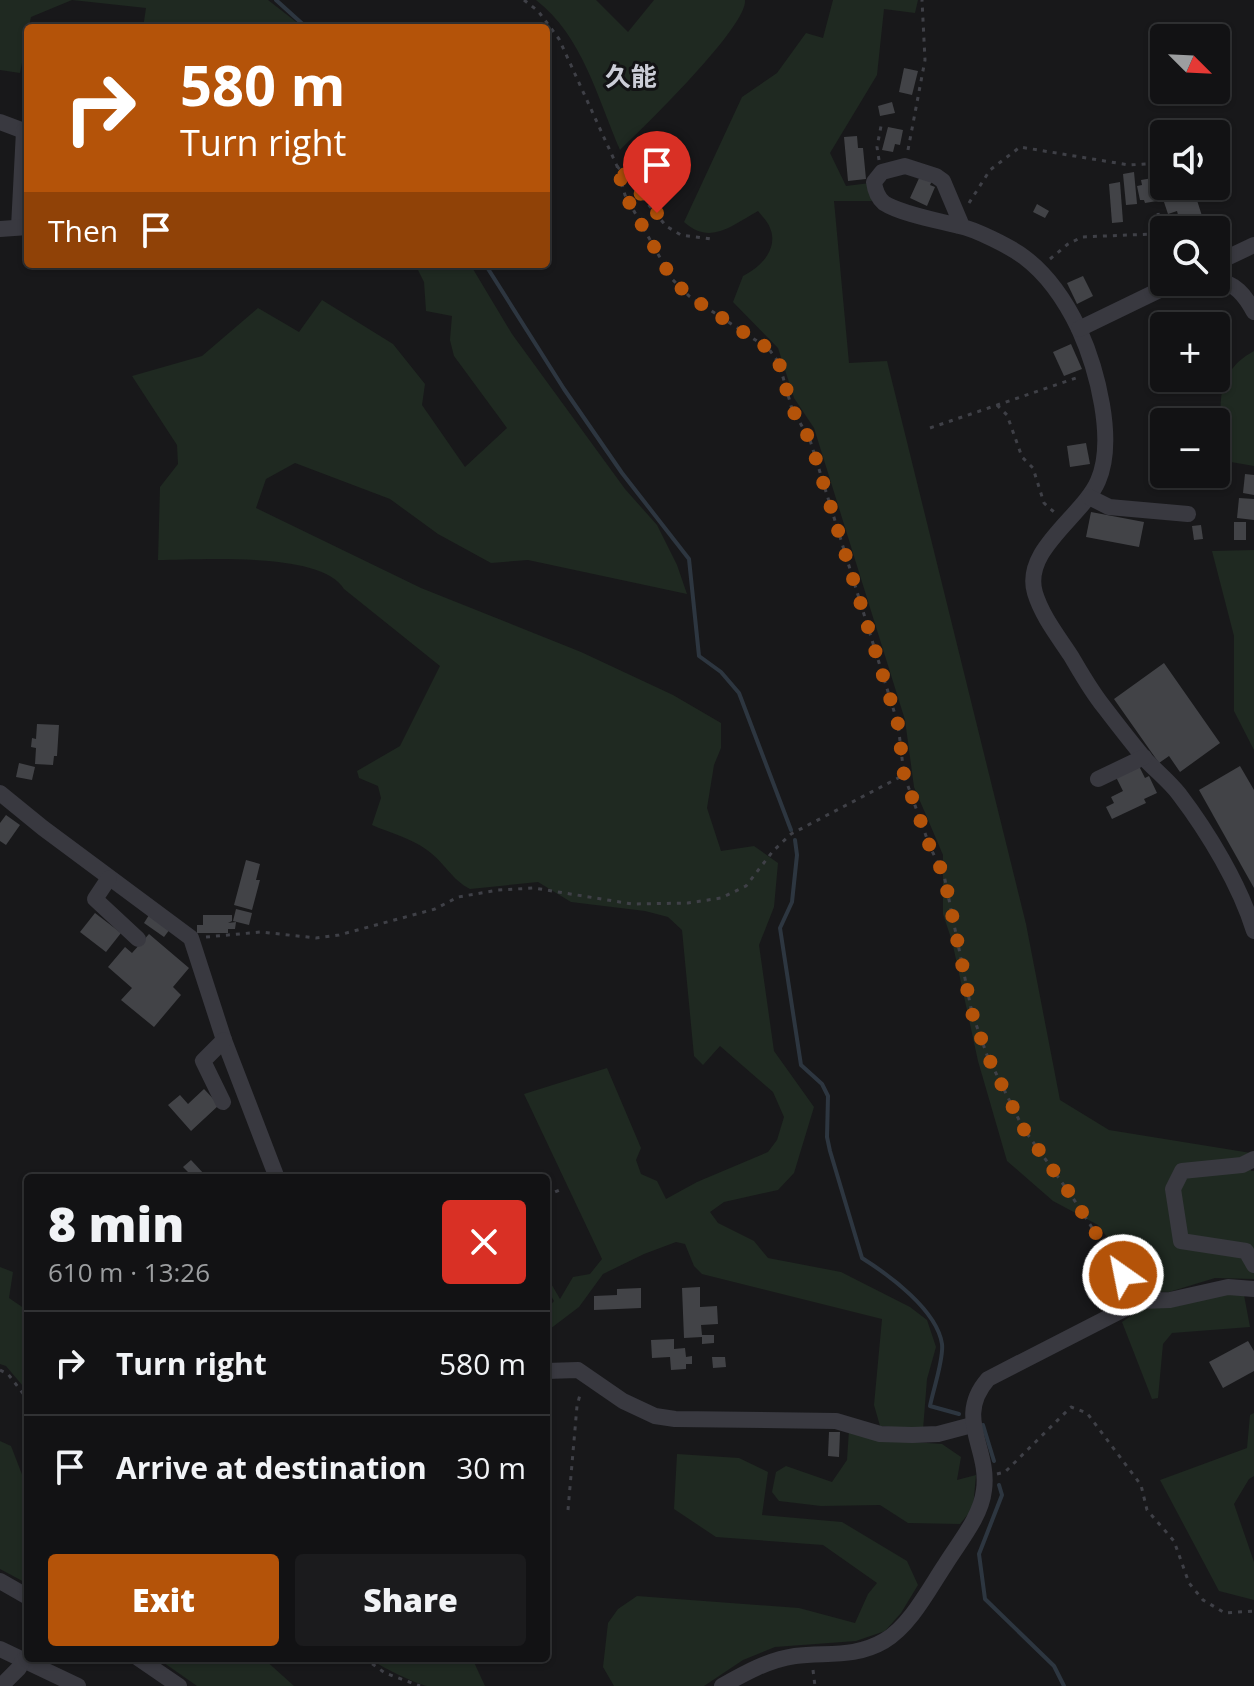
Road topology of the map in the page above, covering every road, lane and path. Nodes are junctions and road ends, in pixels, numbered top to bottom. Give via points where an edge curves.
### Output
1 (524, 0) edge
2 (922, 0) edge
3 (548, 24) edge
4 (550, 27) edge
5 (882, 121) dead end
6 (0, 122) edge
7 (24, 129) edge
8 (1150, 164) edge
9 (617, 166) junction
10 (905, 166) junction
11 (887, 170) junction
12 (1158, 213) dead end
13 (962, 226) junction
14 (24, 227) edge
15 (0, 229) edge
16 (711, 239) dead end
17 (1254, 245) edge
18 (1230, 256) edge
19 (1040, 271) junction
20 (1230, 283) edge
21 (1150, 295) edge
22 (1254, 312) edge
23 (1079, 329) junction
24 (1094, 372) junction
25 (997, 405) junction
26 (930, 428) dead end
27 (1089, 497) junction
28 (1188, 514) dead end
29 (1067, 521) junction
30 (1144, 757) junction
31 (904, 775) junction
32 (1098, 779) dead end
33 (0, 793) edge
34 (109, 878) junction
35 (1254, 931) edge
36 (191, 938) junction
37 (138, 939) dead end
38 (224, 1040) junction
39 (223, 1102) dead end
40 (1254, 1159) edge
41 (275, 1174) edge
42 (564, 1188) dead end
43 (550, 1194) edge
44 (1254, 1265) edge
45 (1254, 1289) edge
46 (1140, 1301) junction
47 (0, 1370) edge
48 (550, 1371) edge
49 (586, 1373) junction
50 (24, 1395) edge
51 (972, 1425) junction
52 (985, 1472) junction
53 (568, 1510) dead end
54 (0, 1581) edge
55 (24, 1595) edge
56 (1254, 1611) edge
57 (0, 1649) edge
58 (23, 1660) joint
59 (27, 1662) edge
60 (144, 1662) edge
61 (370, 1662) edge
62 (1, 1686) edge
63 (78, 1686) edge
64 (179, 1686) edge
65 (420, 1686) edge
66 (722, 1686) edge

1 - 3 path
2 - 10 path via 925,60
4 - 9 path
5 - 11 path via 878,158
6 - 7 street
8 - 13 path via 1020,147 990,170
9 - 16 path via 666,226 681,235
9 - 31 path via 625,195 672,279 769,349 779,363 792,409 810,440 898,724
10 - 11 street
10 - 13 street via 943,181
11 - 13 street via 874,182 883,202
12 - 19 path via 1160,226 1153,234 1082,237
13 - 19 street via 1023,256
14 - 15 street
17 - 18 street
19 - 23 street
20 - 22 street
21 - 23 street
23 - 24 street
24 - 25 path
24 - 27 street via 1106,447
25 - 26 path
25 - 29 path via 1007,415 1022,457 1033,468 1044,503
27 - 28 street via 1109,507
27 - 29 street
29 - 30 street via 1047,544 1033,590 1101,704
30 - 32 street
30 - 35 street via 1178,793 1234,879
31 - 36 path via 791,834 746,886 721,898 632,904 534,888 498,890 458,897 435,909 339,935 261,932
31 - 46 path via 944,875 972,1013 987,1055 1023,1128
33 - 34 street
34 - 36 street
34 - 37 street via 95,899
36 - 38 street
38 - 39 street via 203,1061
38 - 41 street
40 - 44 street via 1182,1171 1173,1189 1181,1241 1246,1251
42 - 43 path
45 - 46 street via 1228,1287
46 - 51 street via 988,1379 976,1399
47 - 50 path
48 - 49 street
49 - 51 street via 623,1401 675,1419 836,1421 880,1434 912,1435
49 - 53 path via 577,1406
51 - 52 street
52 - 56 path via 1005,1472 1071,1407 1080,1409 1141,1485 1147,1510 1174,1541 1189,1583 1203,1600 1225,1613
52 - 66 street via 978,1513 934,1582 885,1641 855,1653 793,1656 761,1665
54 - 55 street
57 - 58 street
58 - 62 street
59 - 63 street
60 - 64 street
61 - 65 path

